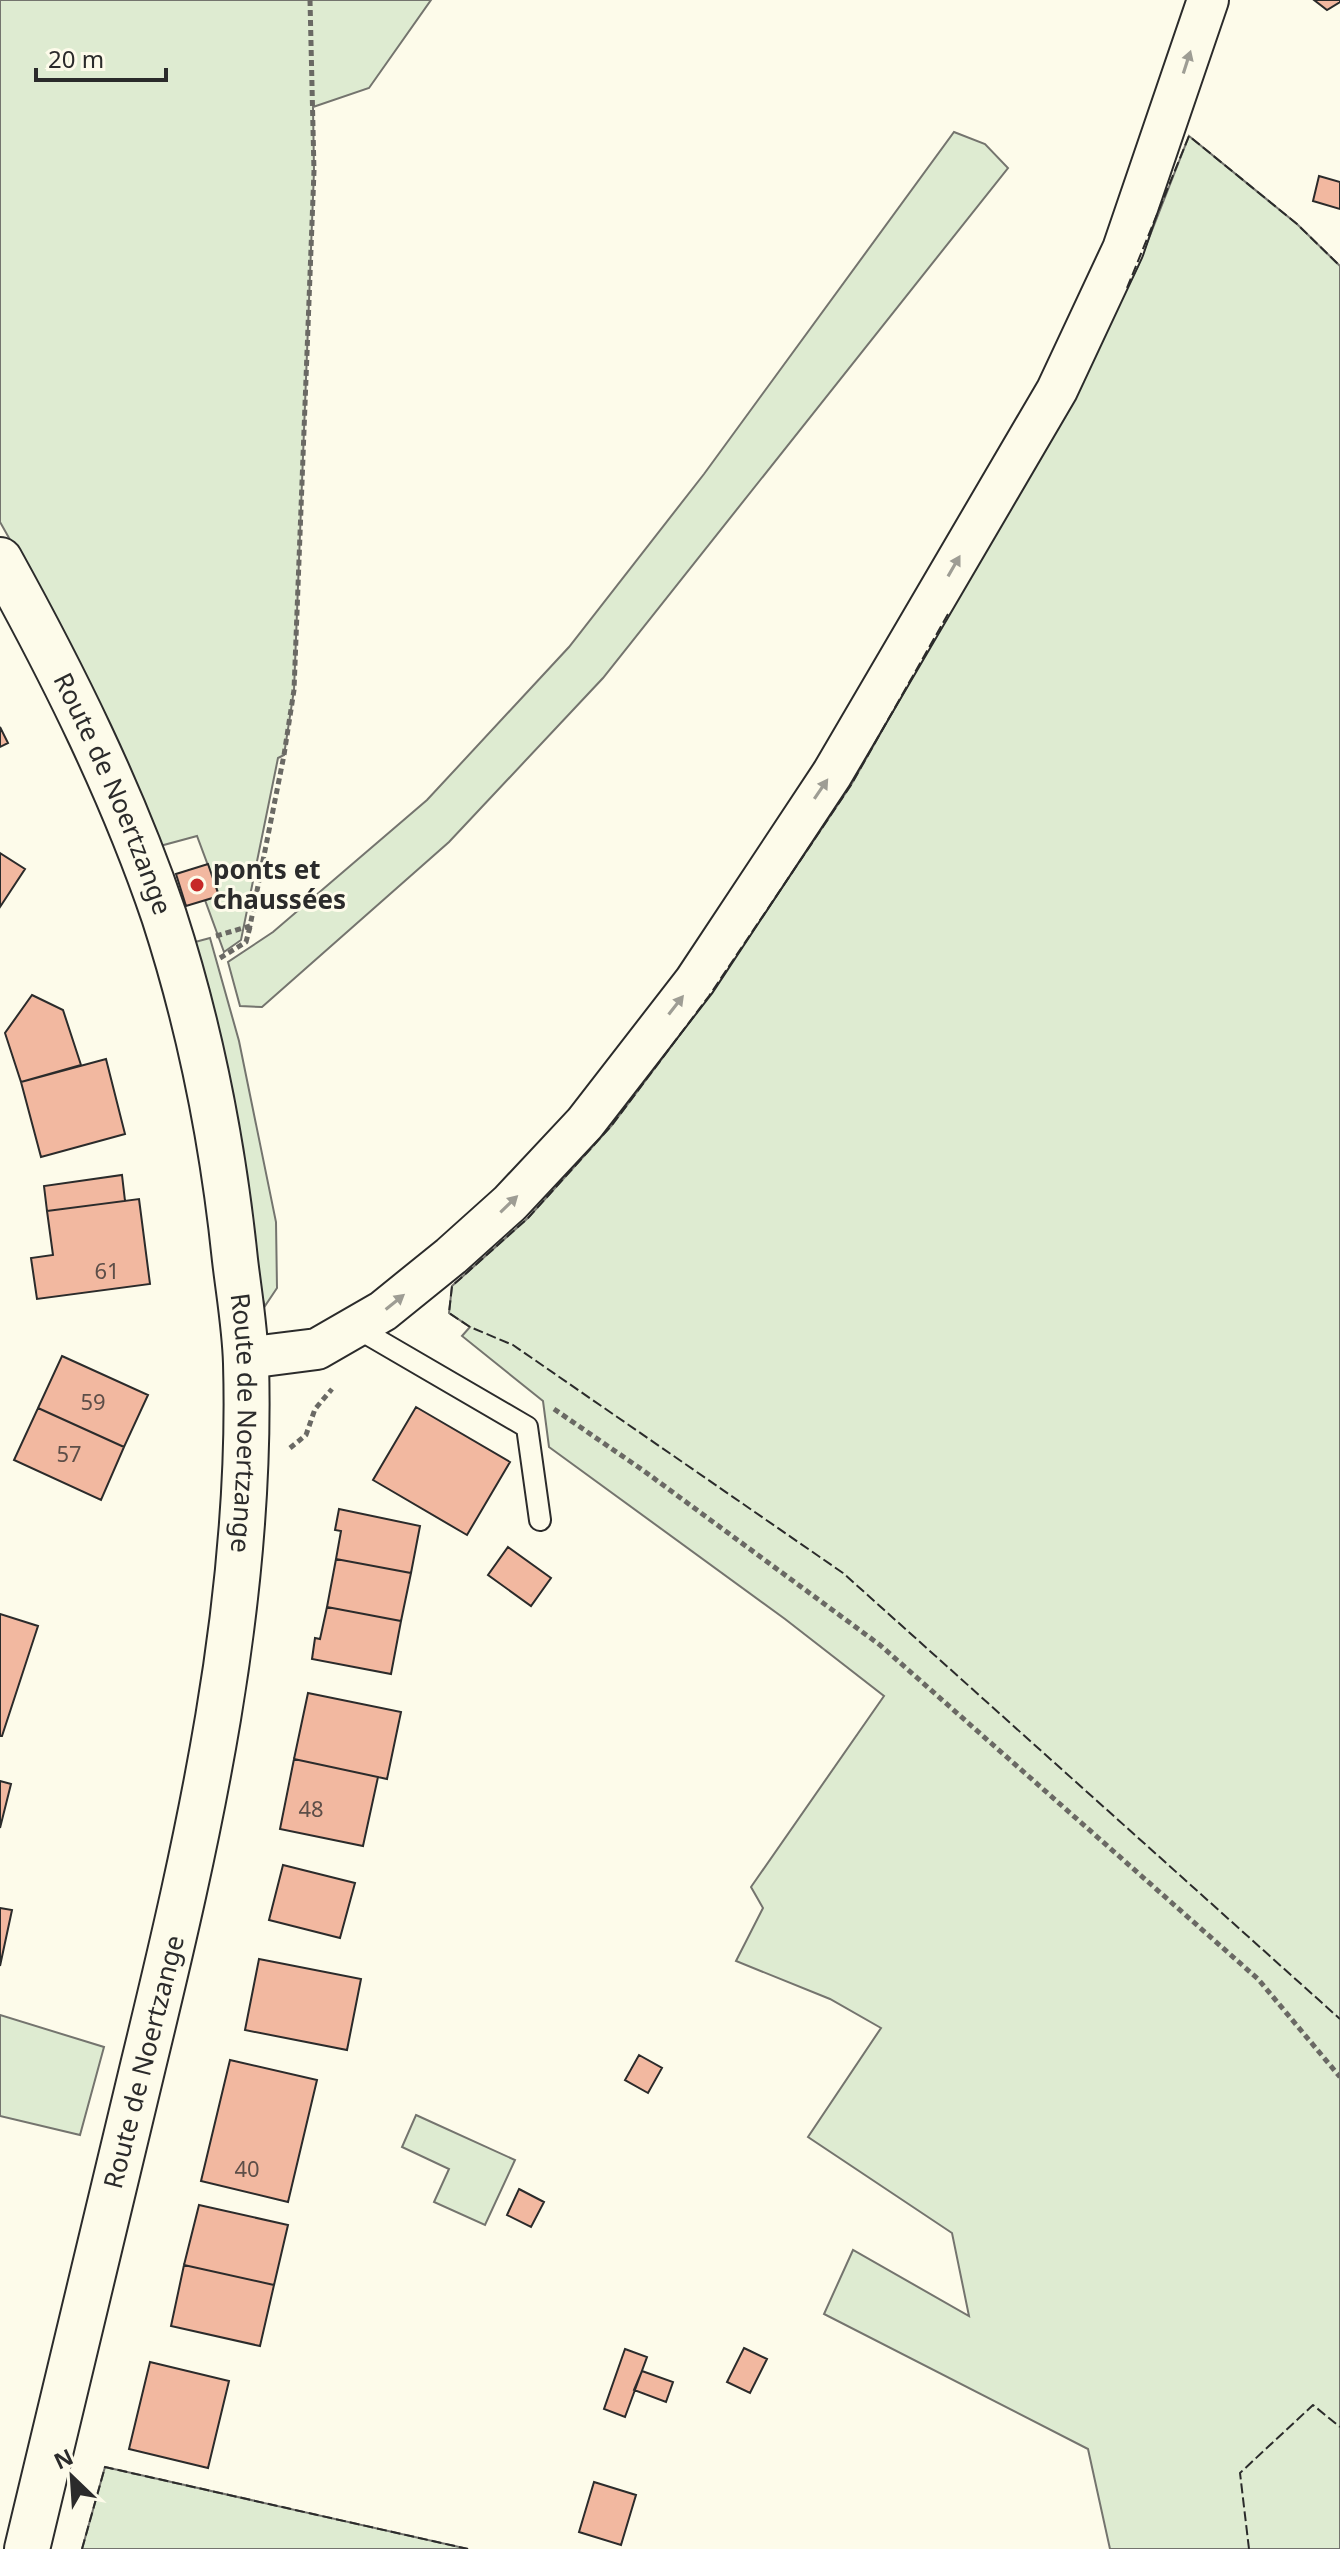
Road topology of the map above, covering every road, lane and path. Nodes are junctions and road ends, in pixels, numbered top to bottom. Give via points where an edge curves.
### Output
1 (310, 0) edge
2 (1208, 0) edge
3 (0, 560) edge
4 (250, 926) junction
5 (210, 938) dead end
6 (216, 961) dead end
7 (357, 1328) junction
8 (246, 1358) junction
9 (543, 1401) dead end
10 (540, 1520) dead end
11 (1340, 2077) edge
12 (27, 2549) edge

1 - 4 path via 314,171 294,690
7 -> 2 street via 510,1203 585,1123 695,981 832,774 1057,390 1123,249
3 - 8 main road, Route de Noertzange via 63,674 123,808 166,924 198,1037 227,1183
4 - 5 path
4 - 6 path via 246,942
7 - 8 street via 317,1349
7 - 10 lane via 527,1427
8 - 12 main road, Route de Noertzange via 242,1547 225,1679 180,1913
9 - 11 path via 880,1645 1258,1979

